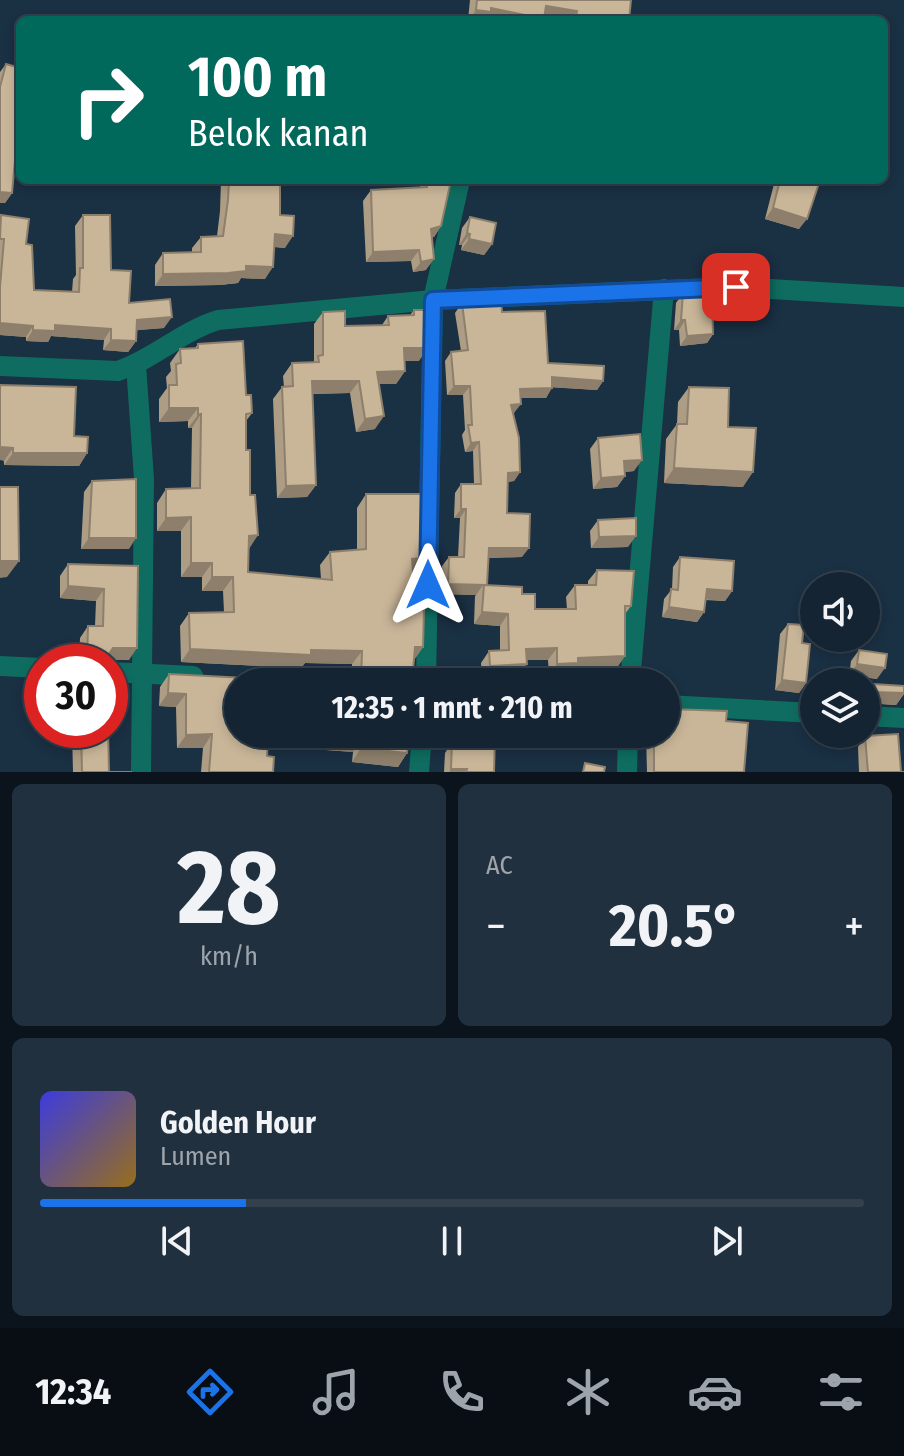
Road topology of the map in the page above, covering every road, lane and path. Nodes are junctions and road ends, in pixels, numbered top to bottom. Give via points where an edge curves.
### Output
1 (459, 184) edge
2 (664, 289) junction
3 (904, 297) edge
4 (433, 300) junction
5 (136, 365) junction
6 (0, 366) edge
7 (0, 666) edge
8 (24, 667) edge
9 (426, 668) edge
10 (631, 668) edge
11 (128, 673) edge
12 (142, 674) junction
13 (224, 678) edge
14 (680, 706) edge
15 (800, 712) edge
16 (880, 717) edge
17 (904, 718) edge
18 (421, 748) edge
19 (628, 748) edge
20 (141, 772) edge
21 (419, 772) edge
22 (627, 772) edge

1 - 4 street
2 - 3 street via 736,287
2 - 4 street
2 - 10 street
4 - 5 street via 218,320 185,332
4 - 9 street
5 - 6 street via 100,373
5 - 12 street via 144,479
7 - 8 street
11 - 12 street
12 - 13 street
12 - 20 street
14 - 15 street
16 - 17 street
18 - 21 street
19 - 22 street

